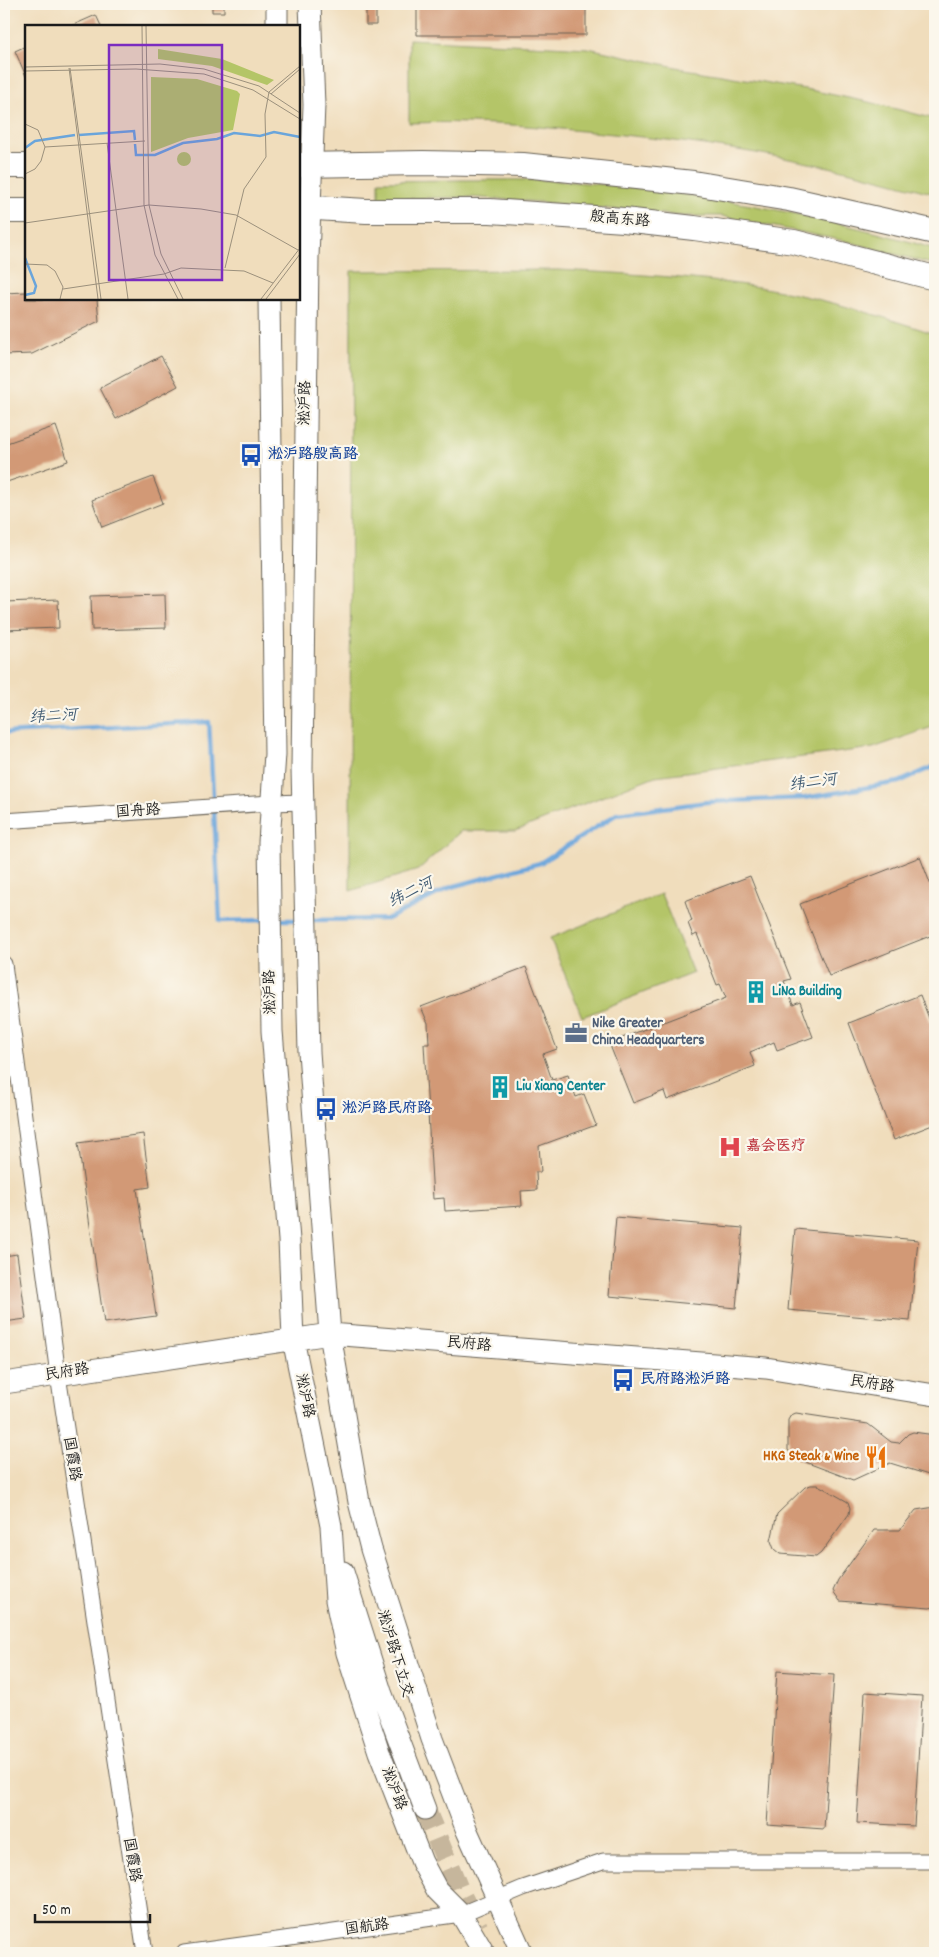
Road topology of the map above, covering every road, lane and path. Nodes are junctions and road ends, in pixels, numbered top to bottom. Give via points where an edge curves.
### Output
1 (277, 4) edge
2 (310, 4) edge
3 (277, 25) edge
4 (305, 165) edge
5 (4, 166) edge
6 (25, 166) edge
7 (304, 207) edge
8 (4, 211) edge
9 (25, 211) edge
10 (935, 232) edge
11 (935, 278) edge
12 (269, 300) edge
13 (303, 802) junction
14 (271, 803) junction
15 (4, 821) edge
16 (4, 964) edge
17 (330, 1334) junction
18 (293, 1339) junction
19 (58, 1375) junction
20 (4, 1383) edge
21 (935, 1394) edge
22 (359, 1502) junction
23 (332, 1526) junction
24 (446, 1801) tunnel mouth
25 (425, 1809) tunnel mouth
26 (935, 1861) edge
27 (497, 1899) junction
28 (461, 1914) junction
29 (145, 1953) edge
30 (184, 1953) edge
31 (484, 1953) edge
32 (522, 1953) edge

1 - 3 main road
2 - 4 main road, 淞沪路 via 314,105
4 - 7 main road, 淞沪路
4 - 10 main road via 523,165 693,183 790,199
5 - 6 main road
7 - 11 main road, 殷高东路 via 366,211 490,211 624,220 794,242
7 - 13 main road, 淞沪路
8 - 9 main road
12 - 14 main road, 淞沪路 via 275,754
13 - 14 street
13 - 17 main road, 淞沪路 via 309,1052
14 - 15 street, 国舟路
14 - 18 main road, 淞沪路 via 272,1031 289,1240
16 - 19 street, 国霞路
17 - 18 main road, 民府路
17 - 21 main road, 民府路 via 766,1368
17 - 22 main road, 淞沪路
18 - 19 main road, 民府路
18 - 23 main road, 淞沪路
19 - 20 main road, 民府路
19 - 29 street, 国霞路
22 - 24 main road, 淞沪路下立交 via 371,1576 393,1654
22 - 27 main road, 淞沪路 via 432,1740
23 - 25 main road, 淞沪路下立交 via 348,1592 401,1749
23 - 28 main road, 淞沪路 via 336,1600 341,1627 379,1752 422,1862 437,1890
26 - 27 street, 国航路 via 603,1861
27 - 28 street, 国航路
27 - 32 main road, 淞沪路
28 - 30 street, 国航路
28 - 31 main road, 淞沪路

